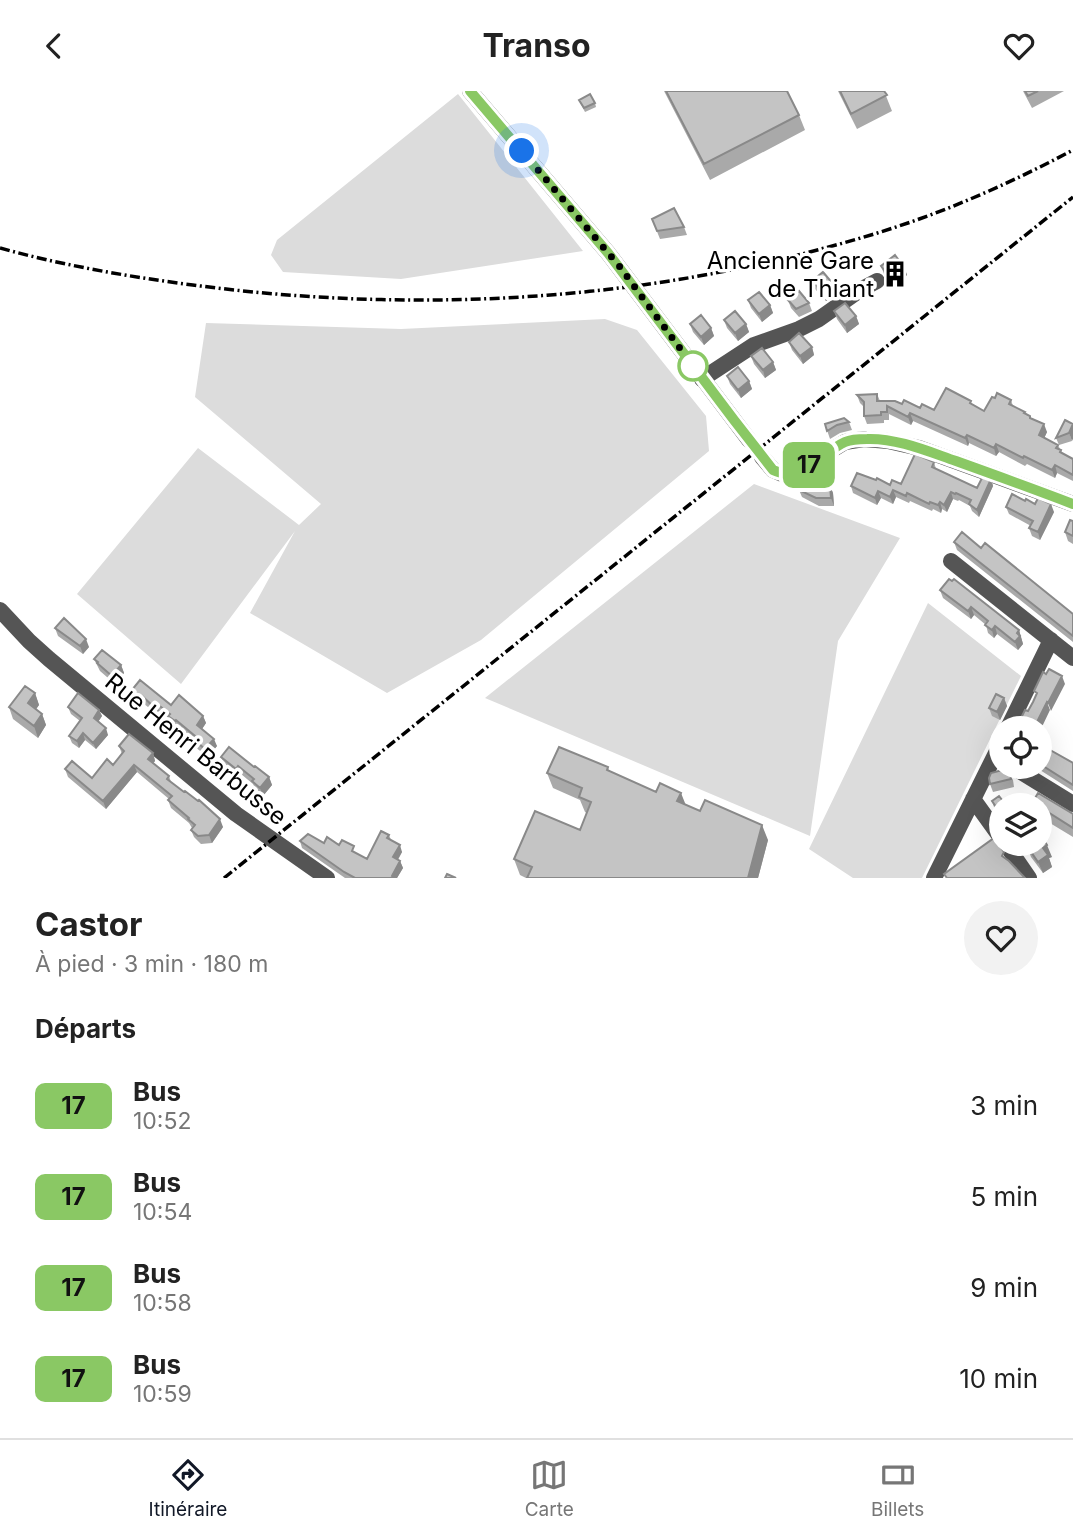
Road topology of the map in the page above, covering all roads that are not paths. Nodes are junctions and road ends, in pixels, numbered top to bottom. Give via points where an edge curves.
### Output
1 (470, 91) edge
2 (877, 281) dead end
3 (702, 379) junction
4 (749, 440) dead end
5 (762, 457) dead end
6 (1073, 504) edge
7 (951, 561) dead end
8 (0, 610) edge
9 (1051, 640) junction
10 (1073, 658) edge
11 (1014, 716) edge
12 (989, 771) edge
13 (1032, 779) edge
14 (973, 799) junction
15 (1073, 804) edge
16 (989, 821) edge
17 (1014, 856) edge
18 (327, 878) edge
19 (934, 878) edge
20 (1029, 878) edge

1 - 3 street via 602,245
2 - 3 street via 819,319 754,345
3 - 4 street
5 - 6 street via 777,472 792,473 845,442 878,439
7 - 9 street
8 - 18 street, Rue Henri Barbusse via 40,651 236,814
9 - 10 street
9 - 11 street
12 - 14 street
13 - 15 street
14 - 16 street
14 - 19 street
17 - 20 street

